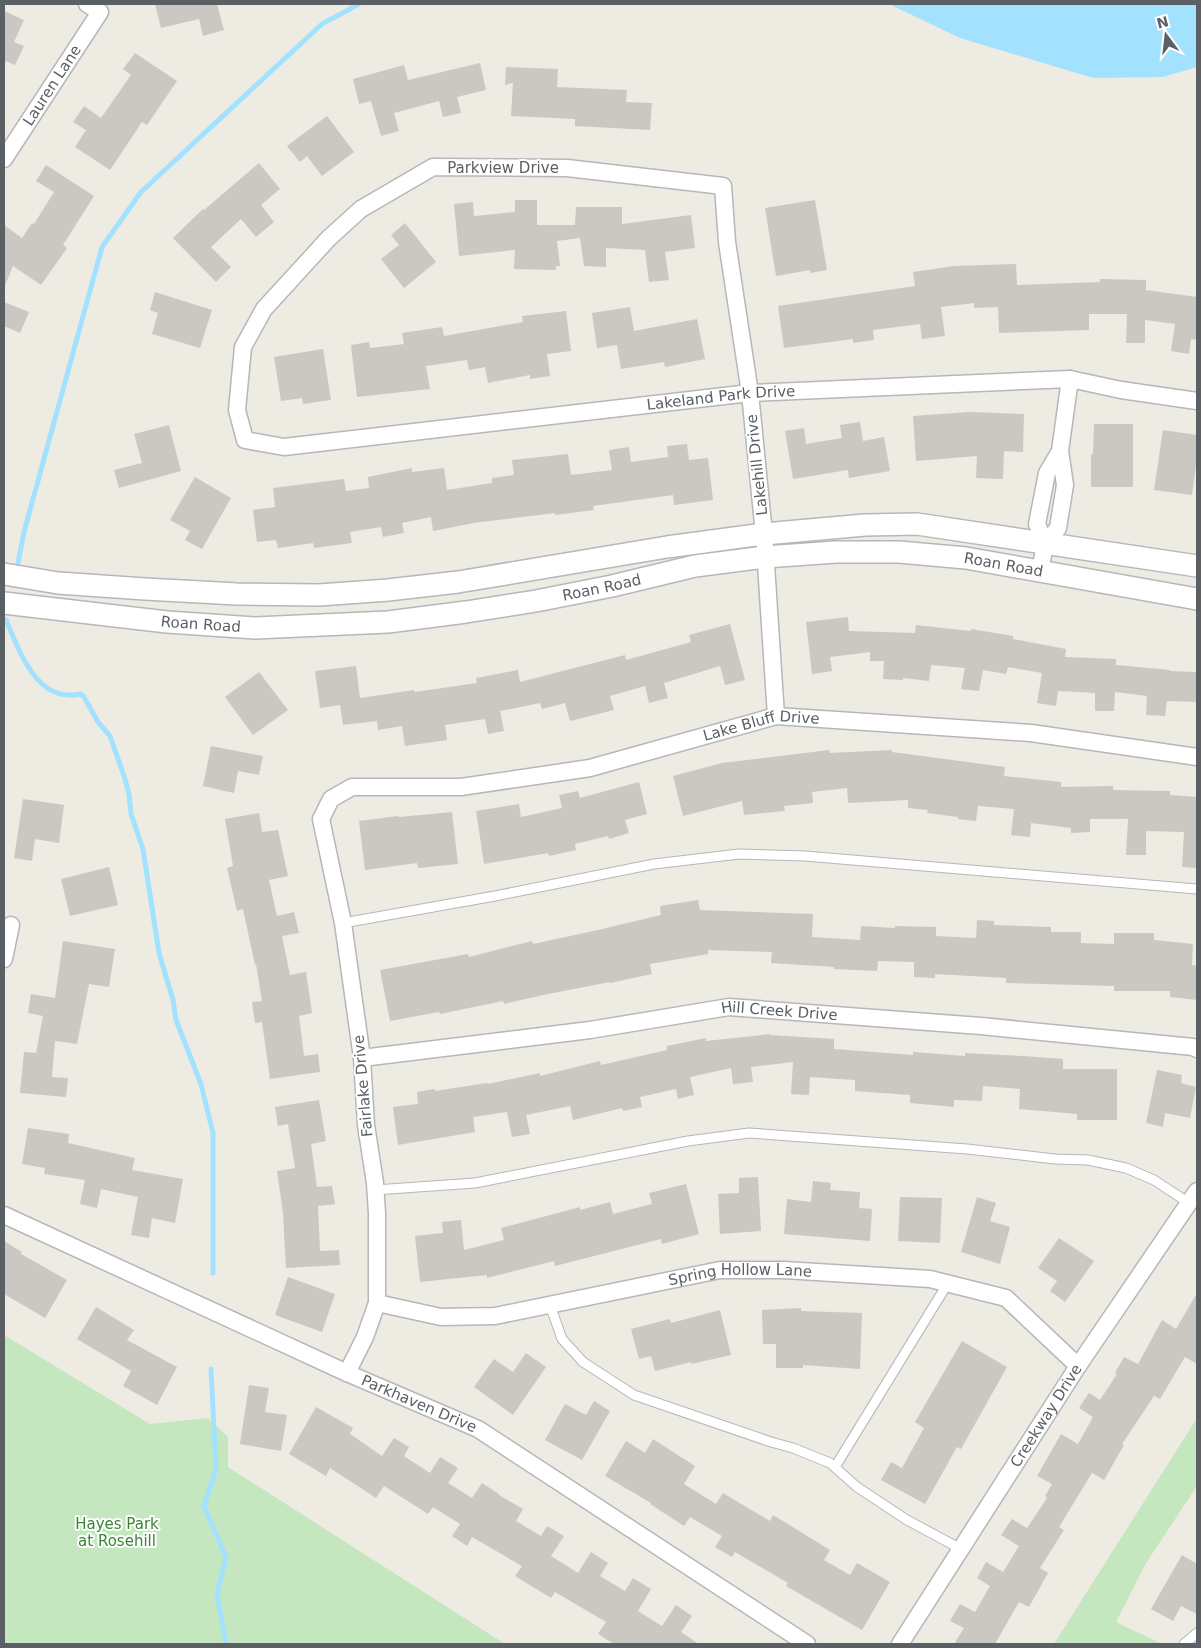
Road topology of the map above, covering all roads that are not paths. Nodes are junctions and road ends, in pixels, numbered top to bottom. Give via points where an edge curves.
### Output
1 (93, 8) edge
2 (4, 159) edge
3 (723, 186) joint
4 (1070, 378) junction
5 (750, 392) junction
6 (1197, 401) edge
7 (245, 440) joint
8 (764, 534) junction
9 (1045, 544) junction
10 (765, 558) junction
11 (1197, 566) edge
12 (1040, 572) junction
13 (4, 574) edge
14 (1197, 600) edge
15 (4, 603) edge
16 (776, 716) junction
17 (1197, 757) edge
18 (331, 799) joint
19 (1197, 889) edge
20 (343, 923) junction
21 (11, 925) dead end
22 (4, 959) edge
23 (1197, 1049) edge
24 (362, 1058) junction
25 (375, 1190) junction
26 (1193, 1197) edge
27 (4, 1215) edge
28 (948, 1283) junction
29 (377, 1303) junction
30 (550, 1305) junction
31 (1078, 1366) junction
32 (347, 1373) junction
33 (835, 1468) junction
34 (961, 1549) junction
35 (1197, 1633) edge
36 (807, 1644) edge
37 (900, 1644) edge
38 (1184, 1644) edge

1 - 2 street, Lauren Lane
3 - 5 street, Lakehill Drive via 727,242
3 - 7 street, Parkview Drive via 567,168 433,167 361,209 329,238 264,309 243,347 237,410
4 - 5 street, Lakeland Park Drive
4 - 6 street, Lakeland Park Drive via 1121,390
4 - 9 street via 1060,451 1065,486 1058,528
5 - 7 street, Lakeland Park Drive via 284,447
5 - 8 street, Lakehill Drive
8 - 9 street, Roan Road via 916,524
8 - 10 street, Lakehill Drive
8 - 13 street, Roan Road via 458,582 319,595 145,589 58,583
9 - 11 street, Roan Road
9 - 12 street
10 - 12 street, Roan Road via 836,552 899,552 966,558
10 - 15 street, Roan Road via 696,566 519,604 388,622 255,628 167,622
10 - 16 street, Lakehill Drive
12 - 14 street, Roan Road
16 - 17 street, Lake Bluff Drive via 1031,733
16 - 18 street, Lake Bluff Drive via 590,768 461,787 352,787
18 - 20 street, Fairlake Drive via 321,819
19 - 20 lane via 805,856 739,854 654,864
20 - 24 street, Fairlake Drive
21 - 22 street
23 - 24 street, Hill Creek Drive via 1193,1046 971,1025 729,1008 590,1030
24 - 25 street, Fairlake Drive via 366,1125
25 - 26 lane via 475,1183 688,1141 748,1133 1088,1160 1126,1168
25 - 29 street, Fairlake Drive
26 - 31 street, Creekway Drive
27 - 32 street, Parkhaven Drive
28 - 30 street, Spring Hollow Lane via 794,1270 720,1270
28 - 31 street, Spring Hollow Lane via 1006,1298
28 - 33 lane
29 - 30 street, Spring Hollow Lane via 441,1318 495,1316
29 - 32 street, Fairlake Drive
30 - 33 lane via 562,1339 590,1366 634,1395 793,1448 830,1462
31 - 34 street, Creekway Drive
32 - 36 street, Parkhaven Drive via 478,1429
33 - 34 lane via 857,1488
34 - 37 street, Creekway Drive
35 - 38 lane

